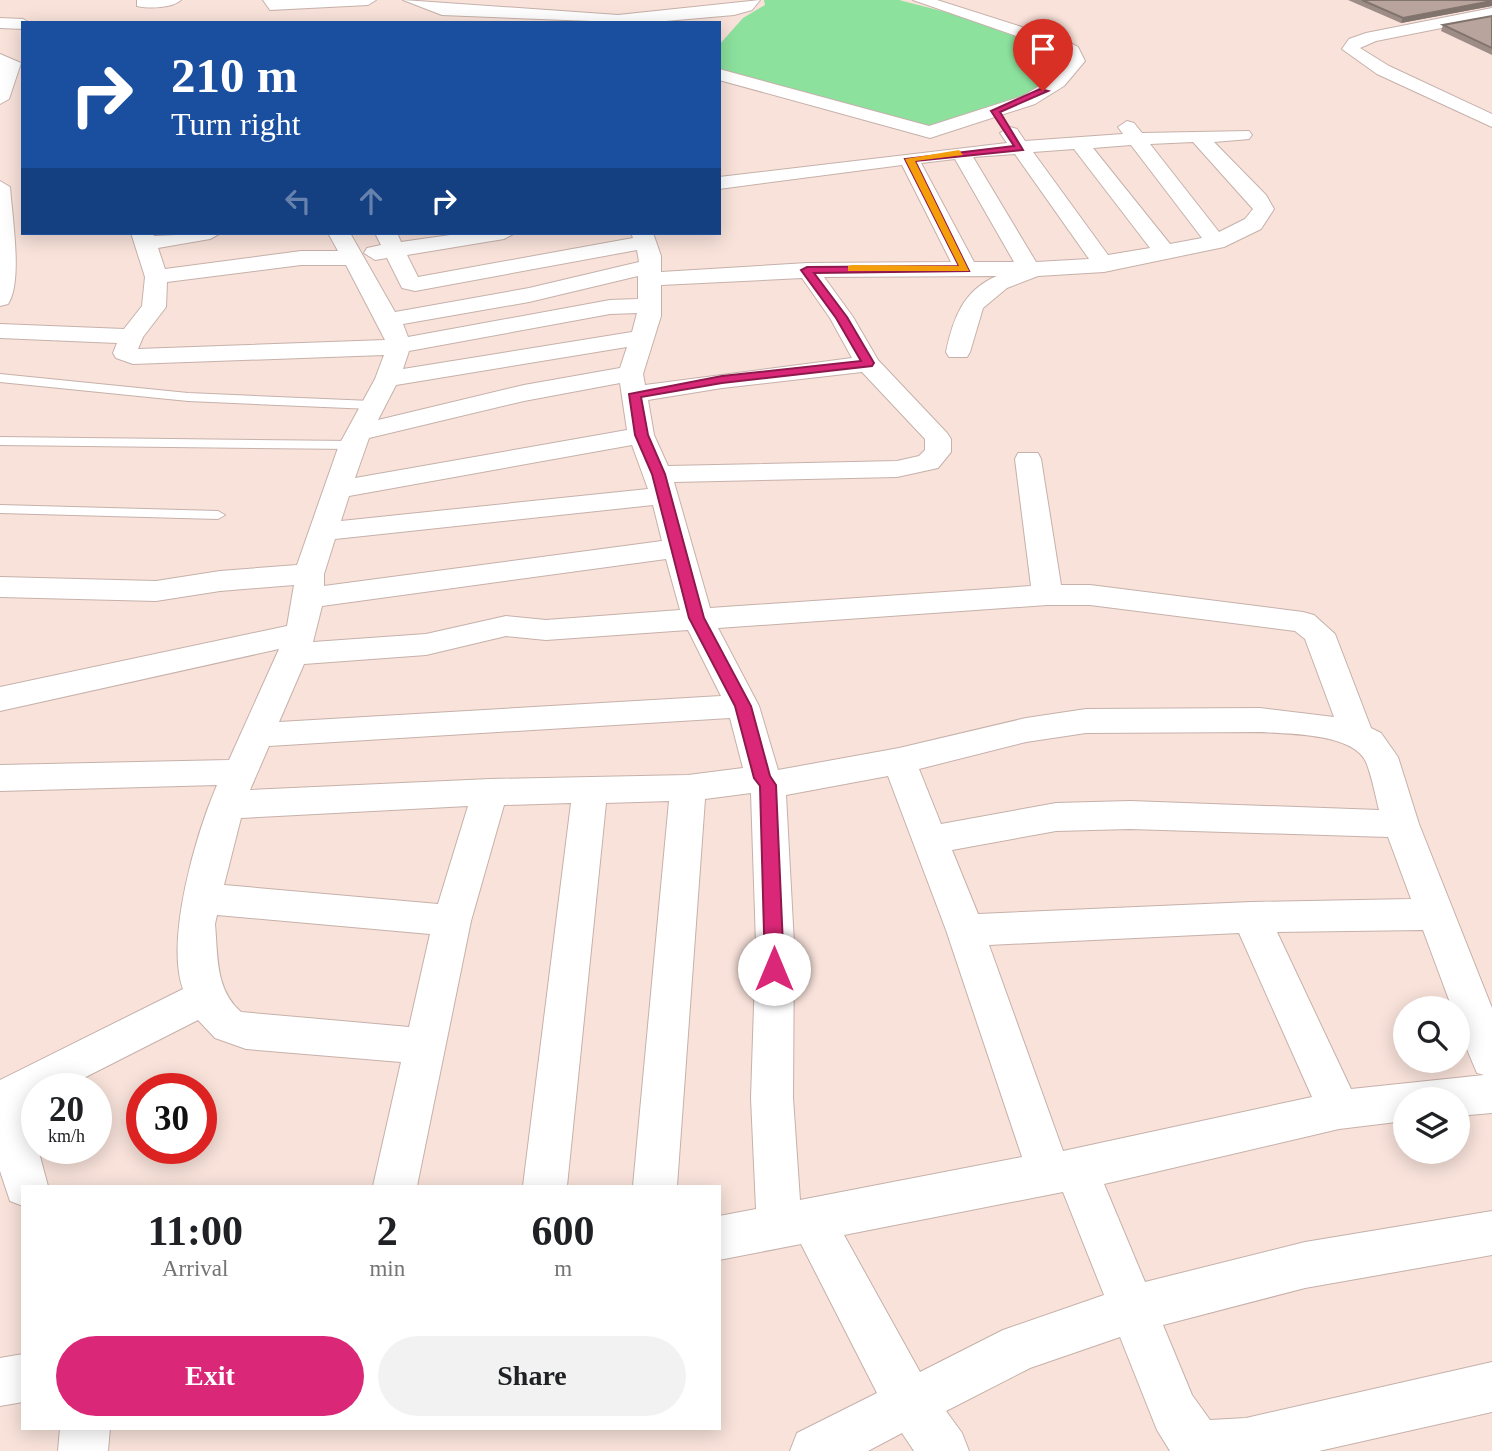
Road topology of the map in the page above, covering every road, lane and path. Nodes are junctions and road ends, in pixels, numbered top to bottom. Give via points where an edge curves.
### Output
1 (173, 0) edge
2 (271, 0) edge
3 (368, 0) edge
4 (411, 0) edge
5 (752, 0) edge
6 (921, 0) edge
7 (143, 3) dead end
8 (507, 6) edge
9 (1492, 13) edge
10 (637, 21) edge
11 (0, 23) edge
12 (21, 24) edge
13 (0, 59) edge
14 (721, 75) edge
15 (0, 99) edge
16 (995, 111) junction
17 (1122, 121) dead end
18 (1492, 121) edge
19 (921, 131) junction
20 (1242, 135) dead end
21 (1198, 136) junction
22 (1137, 139) junction
23 (1079, 143) junction
24 (1020, 148) junction
25 (961, 153) junction
26 (909, 159) junction
27 (813, 168) junction
28 (21, 177) edge
29 (0, 181) edge
30 (721, 183) edge
31 (0, 187) edge
32 (8, 229) edge
33 (183, 235) edge
34 (296, 235) edge
35 (479, 235) edge
36 (454, 237) edge
37 (143, 238) edge
38 (390, 242) edge
39 (1216, 242) junction
40 (347, 248) edge
41 (1166, 253) junction
42 (301, 258) junction
43 (647, 265) edge
44 (1104, 265) junction
45 (966, 269) junction
46 (807, 270) junction
47 (1030, 271) junction
48 (156, 277) junction
49 (0, 299) edge
50 (0, 331) edge
51 (131, 336) junction
52 (395, 338) junction
53 (640, 338) junction
54 (958, 352) dead end
55 (868, 363) junction
56 (0, 379) edge
57 (387, 379) junction
58 (633, 384) junction
59 (371, 405) junction
60 (641, 435) junction
61 (356, 438) junction
62 (0, 440) edge
63 (1028, 459) dead end
64 (661, 485) junction
65 (335, 490) junction
66 (0, 509) edge
67 (218, 515) dead end
68 (325, 531) junction
69 (679, 548) junction
70 (309, 586) junction
71 (0, 587) edge
72 (1047, 595) junction
73 (696, 618) junction
74 (297, 645) junction
75 (0, 699) edge
76 (743, 706) junction
77 (257, 734) junction
78 (1357, 735) junction
79 (899, 761) junction
80 (0, 778) edge
81 (765, 782) junction
82 (234, 788) junction
83 (688, 788) junction
84 (590, 790) junction
85 (490, 792) junction
86 (1401, 824) junction
87 (930, 840) junction
88 (202, 898) junction
89 (1435, 914) junction
90 (1251, 917) junction
91 (452, 921) junction
92 (965, 930) junction
93 (206, 998) junction
94 (426, 1045) junction
95 (1492, 1060) edge
96 (1492, 1094) edge
97 (1470, 1096) edge
98 (2, 1100) edge
99 (1393, 1103) edge
100 (1339, 1110) junction
101 (1062, 1171) junction
102 (26, 1185) edge
103 (396, 1185) edge
104 (545, 1185) edge
105 (655, 1185) edge
106 (796, 1223) junction
107 (1492, 1233) edge
108 (721, 1238) edge
109 (1133, 1309) junction
110 (21, 1378) edge
111 (0, 1381) edge
112 (1492, 1387) edge
113 (908, 1402) junction
114 (85, 1430) edge
115 (83, 1451) edge
116 (815, 1451) edge
117 (944, 1451) edge

1 - 7 street
2 - 3 street via 276,7
4 - 8 street via 442,10
5 - 10 street via 741,9
6 - 16 street via 1072,51 1076,61 1058,82 1029,100
8 - 10 street
9 - 18 street via 1372,37 1351,49 1382,70
11 - 12 street
13 - 15 street via 12,63
14 - 19 street
16 - 19 street via 943,130
16 - 24 street
17 - 22 street
19 - 27 street
20 - 21 street
21 - 22 street
21 - 39 street via 1264,209 1253,224
22 - 23 street
22 - 39 street
23 - 24 street
23 - 41 street
24 - 25 street
24 - 44 street
25 - 26 street
25 - 47 street
26 - 27 street
26 - 45 street
27 - 30 street
28 - 29 street
31 - 32 street
32 - 49 street
33 - 37 street
34 - 42 street
35 - 36 street
36 - 38 street
37 - 48 street
38 - 40 street
38 - 43 street via 410,283 415,284
39 - 41 street
40 - 42 street
40 - 52 street
41 - 44 street
42 - 48 street
43 - 46 street
43 - 52 street via 529,295
43 - 52 street via 610,307
43 - 53 street via 649,316
44 - 47 street
45 - 46 street
45 - 47 street
46 - 55 street
47 - 54 street via 992,285 977,297 965,318
48 - 51 street via 154,307
50 - 51 street
51 - 52 street via 125,353 133,357
52 - 57 street via 398,352
53 - 57 street
53 - 58 street
55 - 58 street via 722,380
55 - 64 street via 937,439 938,452 928,462 878,471
56 - 59 lane via 188,397
57 - 59 street
58 - 60 street
58 - 61 street via 524,393
59 - 61 street
60 - 64 street
60 - 65 street
61 - 62 lane
61 - 65 street
63 - 72 street
64 - 68 street
64 - 69 street
65 - 68 street
66 - 67 lane
68 - 70 street
69 - 70 street
69 - 73 street
70 - 71 street via 220,582 156,591
70 - 74 street
72 - 73 street
72 - 78 street via 1090,595 1303,622 1319,634
73 - 74 street via 546,630 507,624 445,641
73 - 76 street
74 - 75 street
74 - 77 street
76 - 77 street
76 - 81 street
77 - 82 street
78 - 79 street via 1260,720 1086,721 1026,730
78 - 86 street via 1381,757
79 - 81 street
79 - 87 street
80 - 82 street
81 - 83 street
81 - 106 street via 775,944 772,1098
82 - 85 street
82 - 88 street
83 - 84 street
83 - 105 street
84 - 85 street
84 - 104 street
85 - 91 street
86 - 87 street via 1130,815 1056,817
86 - 89 street
87 - 92 street
88 - 91 street
88 - 93 street via 196,924
89 - 90 street
89 - 95 street
90 - 92 street
90 - 100 street
91 - 94 street
92 - 101 street
93 - 94 street via 229,1026 246,1031
93 - 98 street
94 - 103 street
96 - 97 street
98 - 102 street
99 - 100 street
100 - 101 street
101 - 106 street
101 - 109 street
106 - 108 street
106 - 113 street
107 - 109 street via 1305,1265
109 - 112 street via 1180,1424 1204,1445 1269,1438 1437,1395
109 - 113 street via 1020,1347
110 - 111 street
113 - 116 street
113 - 117 street
114 - 115 street

